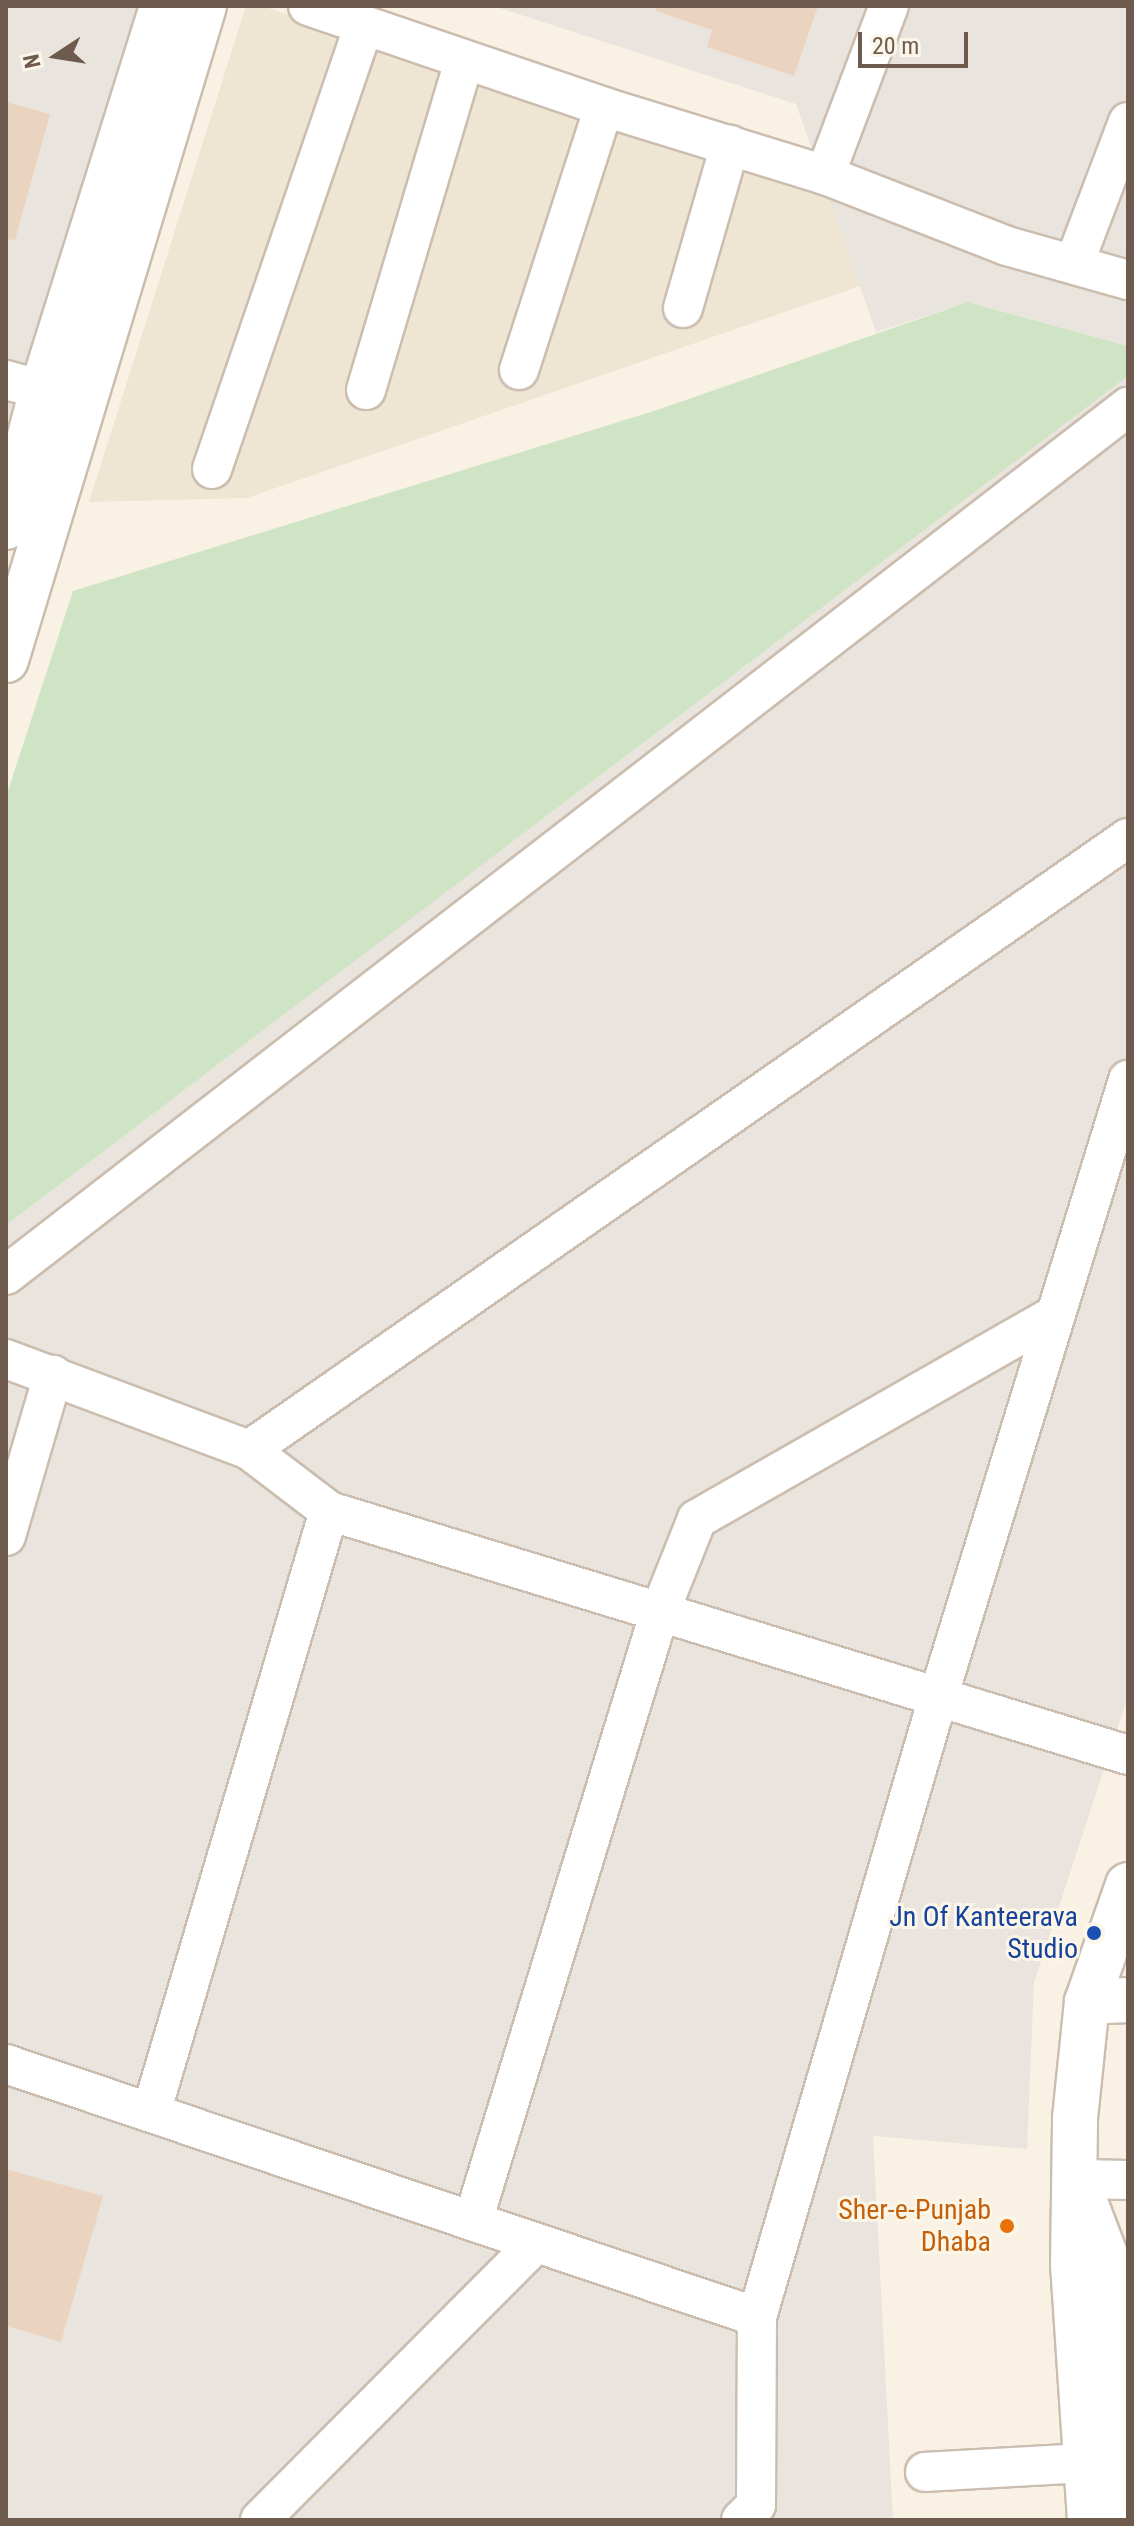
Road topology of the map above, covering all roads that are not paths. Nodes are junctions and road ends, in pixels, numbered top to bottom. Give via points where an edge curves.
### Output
1 (162, 6) edge
2 (204, 6) edge
3 (308, 6) edge
4 (889, 6) edge
5 (364, 26) junction
6 (464, 61) junction
7 (604, 107) junction
8 (1128, 122) edge
9 (730, 145) junction
10 (825, 175) junction
11 (1074, 264) junction
12 (1128, 280) edge
13 (683, 308) dead end
14 (519, 370) dead end
15 (43, 390) edge
16 (366, 390) dead end
17 (1128, 407) edge
18 (212, 469) dead end
19 (6, 527) edge
20 (6, 660) edge
21 (1128, 838) edge
22 (1128, 1080) edge
23 (6, 1275) edge
24 (1055, 1315) junction
25 (6, 1359) edge
26 (53, 1375) junction
27 (249, 1450) junction
28 (329, 1511) junction
29 (6, 1536) edge
30 (659, 1614) junction
31 (937, 1701) junction
32 (1128, 1755) edge
33 (1128, 1885) edge
34 (1108, 2001) edge
35 (6, 2064) edge
36 (151, 2113) junction
37 (1077, 2179) junction
38 (1128, 2180) edge
39 (473, 2221) junction
40 (536, 2243) junction
41 (757, 2317) junction
42 (1084, 2463) junction
43 (925, 2472) dead end
44 (260, 2520) edge
45 (741, 2520) edge
46 (1090, 2520) edge
47 (1125, 2520) edge

1 - 15 street
2 - 15 street
3 - 5 street
4 - 10 street
5 - 6 street
5 - 18 street
6 - 7 street
6 - 16 street
7 - 9 street
7 - 14 street
8 - 11 street
9 - 10 street
9 - 13 street
10 - 11 street via 1007,246
11 - 12 street
15 - 19 street
15 - 20 street via 36,575
17 - 23 street
21 - 27 street
22 - 24 street
24 - 30 street via 697,1519
24 - 31 street
25 - 26 street
26 - 27 street
26 - 29 street
27 - 28 street
28 - 30 street
28 - 36 street
30 - 31 street
30 - 39 street
31 - 32 street
31 - 41 street
33 - 34 street
34 - 37 street via 1075,2118
35 - 36 street
36 - 39 street
37 - 38 street
37 - 42 street via 1073,2266
37 - 47 street via 1109,2265
39 - 40 street
40 - 41 street
40 - 44 street
41 - 45 street via 756,2505
42 - 43 street
42 - 46 street

